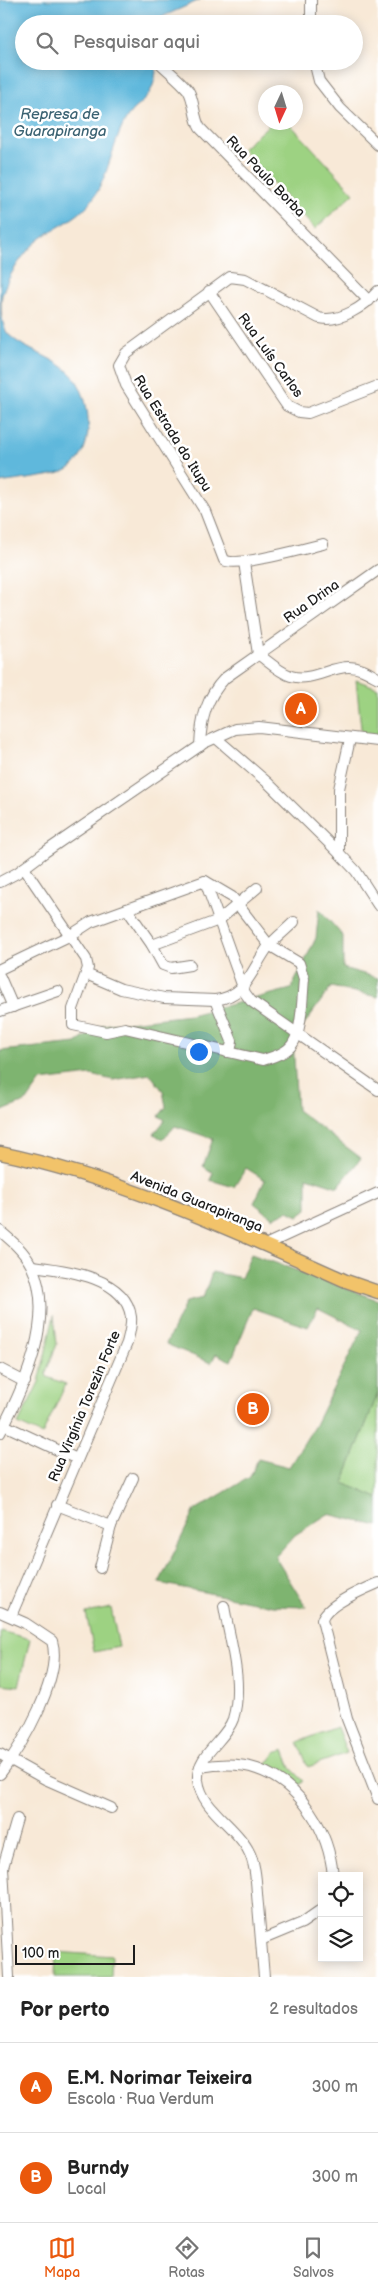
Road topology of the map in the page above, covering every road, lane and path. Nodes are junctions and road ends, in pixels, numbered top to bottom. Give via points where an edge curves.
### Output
1 (311, 0) edge
2 (312, 15) edge
3 (167, 70) edge
4 (316, 70) edge
5 (378, 146) edge
6 (209, 291) junction
7 (378, 291) edge
8 (369, 301) junction
9 (378, 386) edge
10 (323, 544) dead end
11 (244, 562) junction
12 (378, 570) edge
13 (258, 654) junction
14 (378, 678) edge
15 (216, 738) junction
16 (350, 739) junction
17 (378, 741) edge
18 (200, 746) junction
19 (339, 853) junction
20 (24, 868) junction
21 (205, 881) junction
22 (0, 882) edge
23 (257, 888) dead end
24 (238, 904) junction
25 (378, 905) edge
26 (127, 909) junction
27 (218, 920) junction
28 (294, 922) dead end
29 (70, 935) junction
30 (152, 945) junction
31 (269, 946) junction
32 (190, 966) dead end
33 (0, 969) edge
34 (86, 974) junction
35 (0, 977) edge
36 (243, 988) junction
37 (58, 991) dead end
38 (215, 1000) junction
39 (13, 1007) junction
40 (0, 1012) edge
41 (298, 1033) junction
42 (227, 1052) junction
43 (378, 1090) edge
44 (0, 1153) edge
45 (378, 1194) edge
46 (0, 1231) edge
47 (265, 1245) junction
48 (32, 1266) junction
49 (378, 1292) edge
50 (0, 1369) edge
51 (25, 1382) junction
52 (2, 1429) edge
53 (77, 1459) junction
54 (133, 1478) dead end
55 (57, 1504) junction
56 (111, 1526) junction
57 (100, 1568) dead end
58 (378, 1583) edge
59 (224, 1606) dead end
60 (0, 1612) edge
61 (11, 1616) junction
62 (0, 1754) edge
63 (10, 1761) junction
64 (200, 1767) junction
65 (0, 1774) edge
66 (378, 1799) edge
67 (112, 1808) dead end
68 (17, 1819) dead end
69 (332, 1872) edge
70 (318, 1912) edge
71 (260, 1940) junction
72 (9, 1977) edge
73 (264, 1977) edge

1 - 2 street
3 - 8 street, Rua Paulo Borba via 188,90 200,128
4 - 5 street via 319,81 340,108
6 - 8 street, Rua Estrada do Itupu via 230,277 245,279 327,320
6 - 9 street, Rua Luís Carlos via 287,406 308,413
6 - 11 street, Rua Estrada do Itupu via 126,353 119,365 126,385 205,511 224,560
7 - 8 street, Rua Estrada do Itupu
10 - 11 street
11 - 13 street
12 - 13 street, Rua Drina
13 - 14 street via 279,670 298,677 349,667
13 - 18 street, Rua Drina via 224,678 213,692 203,714
15 - 16 street via 235,729 260,727
15 - 18 street
15 - 19 street via 268,783
16 - 17 street
16 - 19 street via 339,789
18 - 20 street
19 - 25 street via 356,871
20 - 22 street
20 - 29 street
21 - 24 street
21 - 26 street
21 - 27 street
23 - 24 street
24 - 27 street
24 - 31 street
26 - 29 street via 91,922
26 - 30 street
27 - 30 street
27 - 36 street
28 - 31 street
29 - 33 street
29 - 34 street via 86,958
30 - 32 street via 163,965 171,968
31 - 36 street
31 - 41 street via 299,963 303,972
34 - 38 street via 121,989 164,998
34 - 42 street via 73,1009 73,1025 106,1032 125,1028
35 - 39 street
36 - 38 street via 229,998
36 - 41 street via 251,1001
37 - 39 street
38 - 42 street via 232,1041
39 - 40 street
41 - 42 street via 290,1049 263,1060
41 - 43 street
44 - 47 main road, Avenida Guarapiranga via 118,1185
45 - 47 street
46 - 48 street
47 - 49 main road, Avenida Guarapiranga
48 - 51 street via 38,1285 40,1317
48 - 53 street, Rua Virgínia Torezin Forte via 69,1271 105,1283 124,1299 132,1317 127,1343
50 - 51 street
51 - 52 street
52 - 53 street
53 - 55 street, Rua Virgínia Torezin Forte
54 - 56 street
55 - 56 street
55 - 61 street, Rua Virgínia Torezin Forte
56 - 57 street
58 - 66 street via 352,1595 325,1613 322,1620 348,1719
59 - 64 street via 236,1671 236,1706 233,1720
60 - 61 street
61 - 63 street via 52,1640 54,1652 44,1699
62 - 63 street
63 - 65 street
63 - 67 street
64 - 69 street via 246,1766 285,1784 304,1802 318,1824
64 - 71 street via 198,1778 202,1793 249,1851 255,1879
68 - 72 street via 3,1867
70 - 71 street via 302,1923
71 - 73 street

